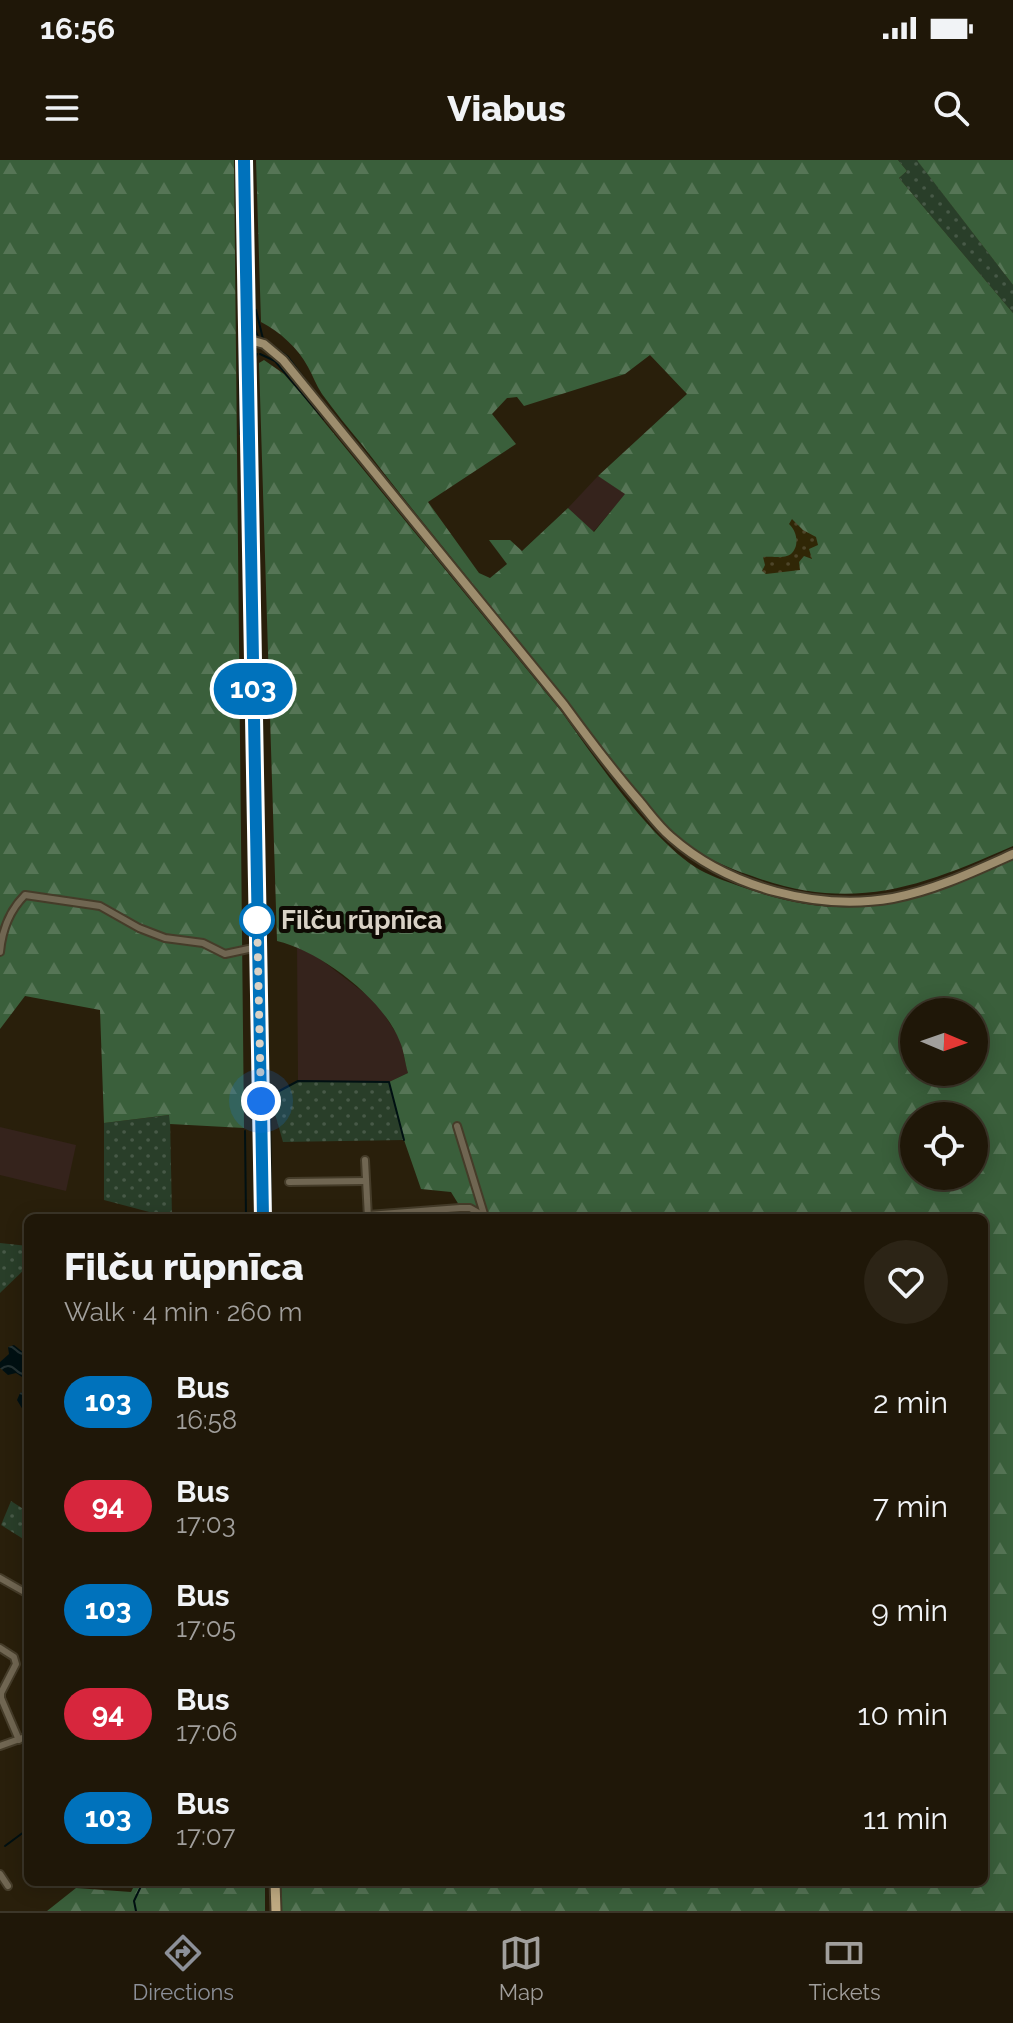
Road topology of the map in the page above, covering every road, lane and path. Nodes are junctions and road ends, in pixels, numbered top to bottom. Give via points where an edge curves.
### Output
1 (244, 160) edge
2 (247, 344) junction
3 (1013, 854) edge
4 (258, 947) junction
5 (0, 952) edge
6 (457, 1126) dead end
7 (365, 1160) dead end
8 (366, 1181) junction
9 (289, 1182) dead end
10 (263, 1214) edge
11 (368, 1214) edge
12 (391, 1214) edge
13 (480, 1214) edge
14 (484, 1214) edge
15 (0, 1578) edge
16 (24, 1592) edge
17 (0, 1648) edge
18 (24, 1738) edge
19 (19, 1740) junction
20 (0, 1746) edge
21 (0, 1874) edge
22 (8, 1886) dead end
23 (275, 1886) edge
24 (276, 1911) edge

1 - 2 main road
2 - 3 main road via 260,342 290,369 611,768 671,838 698,856 729,876 846,902 916,893
2 - 4 main road
4 - 5 street via 225,954 203,943 165,938 100,906 25,895 15,905
4 - 10 main road
6 - 14 street
7 - 8 street
8 - 9 street
8 - 11 street
12 - 13 street via 470,1208
15 - 16 street
17 - 19 street via 16,1664 1,1698
18 - 19 street
19 - 20 street
21 - 22 street
23 - 24 main road

